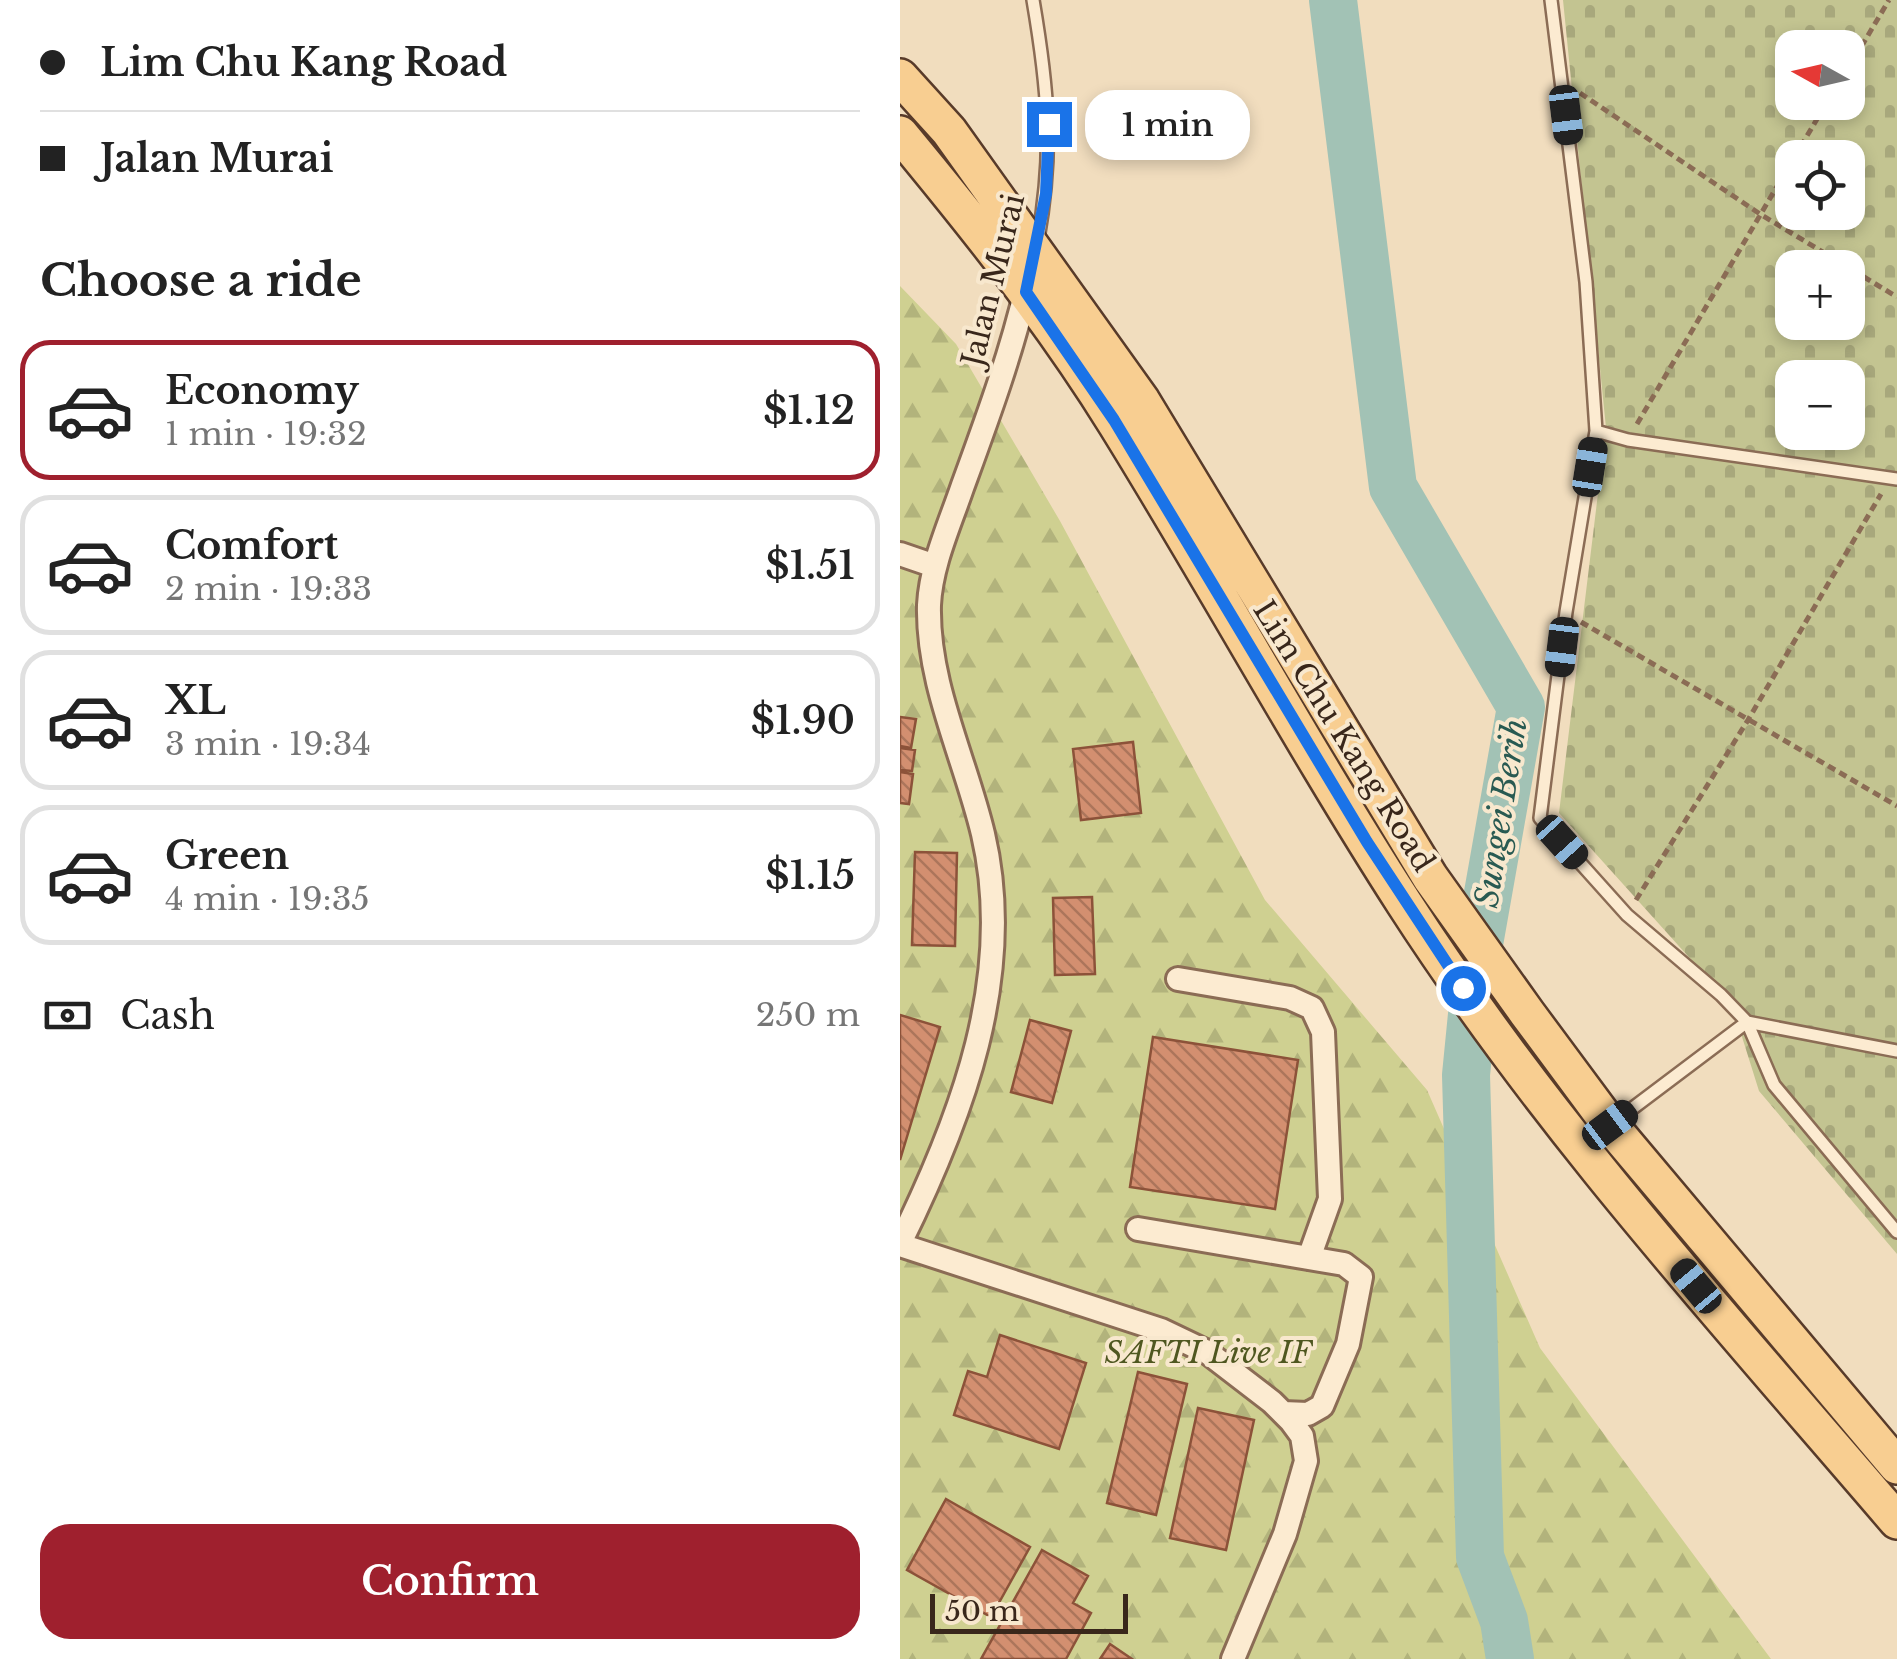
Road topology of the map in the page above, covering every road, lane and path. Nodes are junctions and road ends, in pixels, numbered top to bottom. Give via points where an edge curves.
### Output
1 (1033, 0) edge
2 (1552, 0) edge
3 (1888, 0) edge
4 (1865, 40) edge
5 (900, 77) edge
6 (1562, 82) junction
7 (949, 131) junction
8 (900, 134) edge
9 (1775, 190) edge
10 (952, 197) junction
11 (1760, 214) junction
12 (1035, 252) junction
13 (1026, 292) junction
14 (1897, 296) edge
15 (1596, 431) junction
16 (1628, 440) junction
17 (1894, 478) edge
18 (900, 554) edge
19 (935, 566) junction
20 (1255, 591) junction
21 (1566, 612) junction
22 (1252, 655) junction
23 (1748, 720) junction
24 (1897, 806) edge
25 (1627, 915) junction
26 (1178, 979) dead end
27 (1748, 1022) junction
28 (1897, 1051) edge
29 (1610, 1125) junction
30 (1138, 1229) dead end
31 (1897, 1232) edge
32 (902, 1235) edge
33 (1308, 1258) junction
34 (1283, 1413) junction
35 (1897, 1466) edge
36 (1897, 1521) edge
37 (1233, 1659) edge

1 - 12 lane, Jalan Murai via 1050,146
2 - 6 lane
3 - 4 path
5 - 7 main road, Lim Chu Kang Road
6 - 11 path
6 - 15 lane
7 - 10 main road via 965,168 965,183
7 - 12 main road, Lim Chu Kang Road
8 - 10 main road, Lim Chu Kang Road
9 - 11 path
10 - 13 main road, Lim Chu Kang Road
11 - 14 path
11 - 16 path
12 - 13 street, Jalan Murai
12 - 20 main road, Lim Chu Kang Road via 1142,401
13 - 19 street, Jalan Murai
13 - 22 main road, Lim Chu Kang Road via 1114,420
15 - 16 lane
15 - 21 lane
16 - 17 lane
17 - 23 path
18 - 19 street
19 - 32 street, Jalan Murai via 932,654 983,835 991,982 958,1106
20 - 22 main road via 1242,608
20 - 29 main road, Lim Chu Kang Road via 1430,877
21 - 23 path
21 - 25 lane via 1540,818
22 - 36 main road, Lim Chu Kang Road via 1405,904 1502,1044 1592,1164
23 - 24 path
23 - 25 path
25 - 27 lane
26 - 33 street via 1290,998 1312,1008 1323,1032 1330,1199
27 - 28 lane
27 - 29 lane
27 - 31 lane via 1774,1085
29 - 35 main road, Lim Chu Kang Road
30 - 33 street
32 - 34 street via 1161,1330 1207,1352
33 - 34 street via 1344,1264 1361,1278 1348,1344 1322,1406 1308,1414
34 - 37 street via 1302,1436 1306,1461 1285,1534

